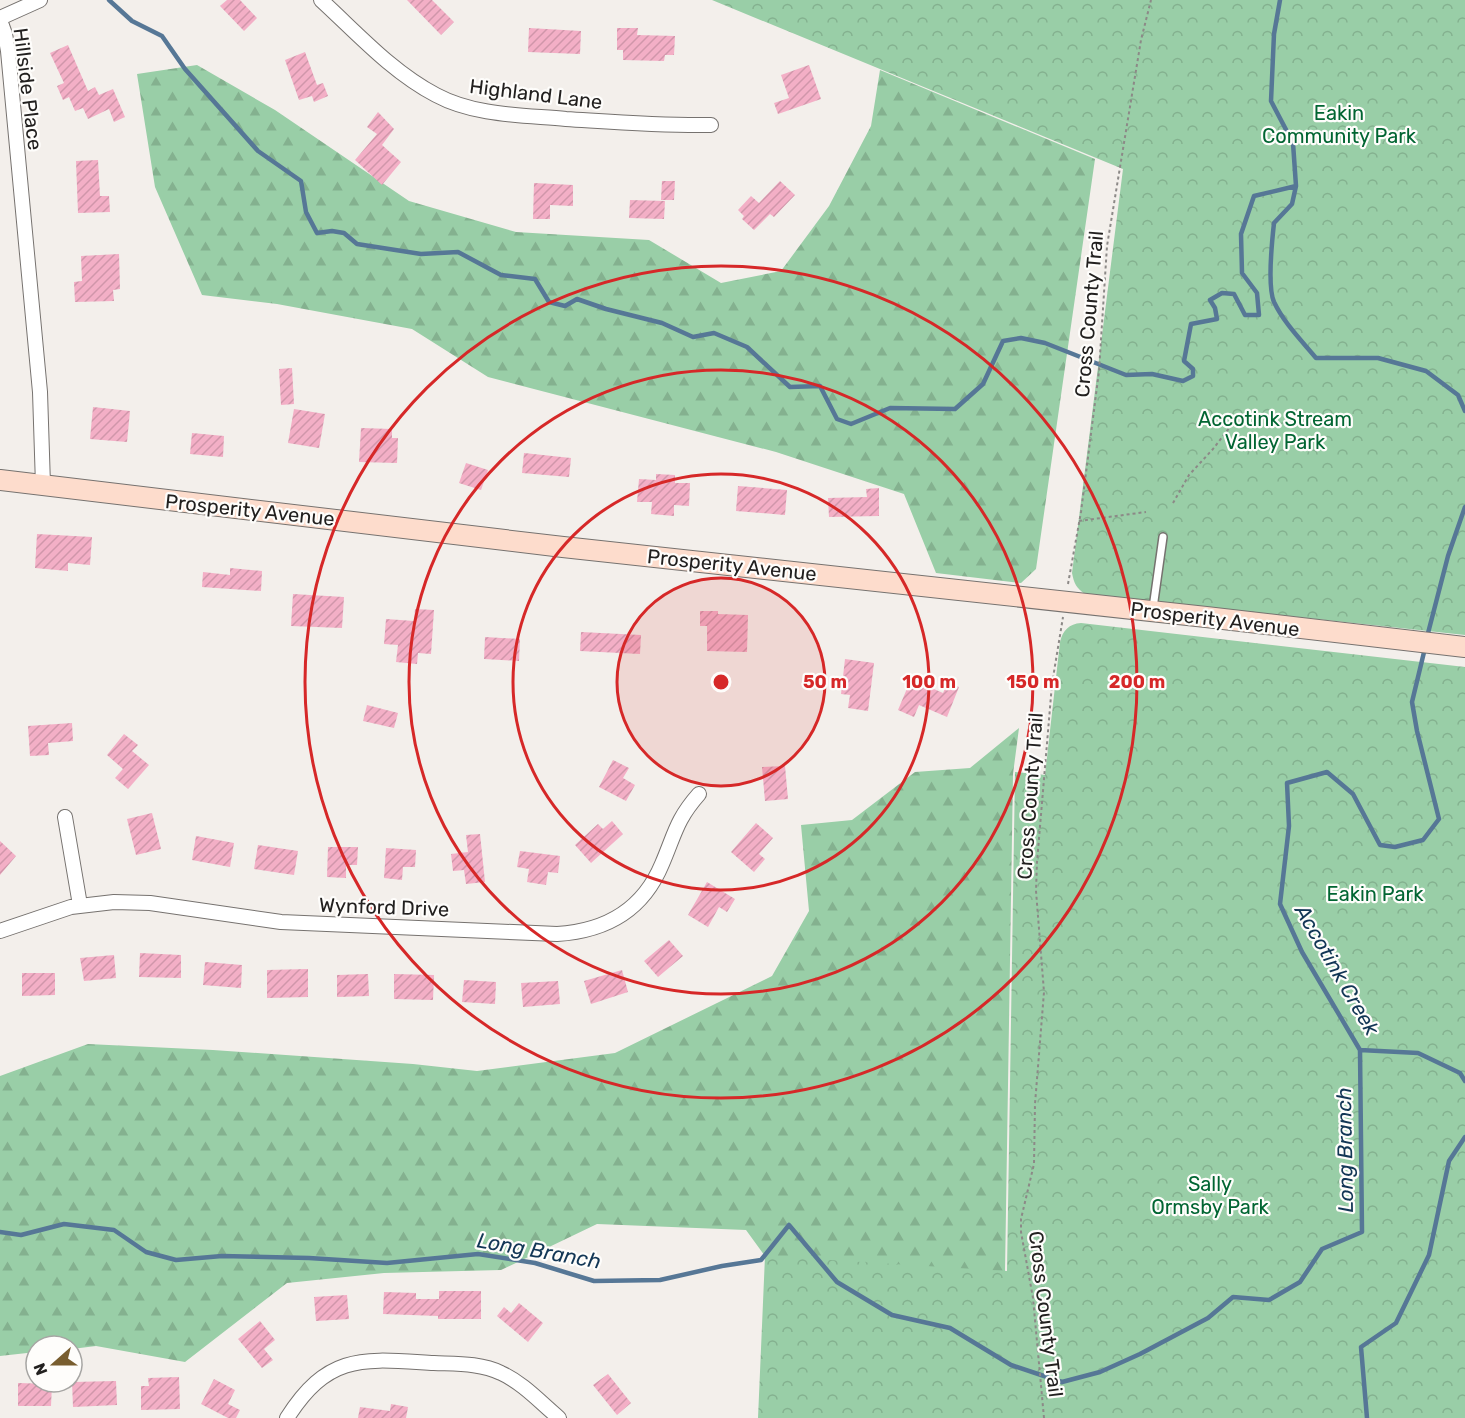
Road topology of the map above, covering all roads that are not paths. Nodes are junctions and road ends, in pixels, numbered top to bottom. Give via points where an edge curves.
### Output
1 (40, 0) edge
2 (321, 0) edge
3 (0, 19) edge
4 (711, 125) dead end
5 (0, 480) edge
6 (44, 485) junction
7 (1163, 537) dead end
8 (1152, 611) junction
9 (1462, 647) edge
10 (699, 794) dead end
11 (65, 816) dead end
12 (80, 906) junction
13 (0, 931) edge
14 (287, 1418) edge
15 (559, 1418) edge

1 - 3 street
2 - 4 street, Highland Lane via 413,82 459,105 549,117 663,126
3 - 6 street, Hillside Place via 8,51 40,392
5 - 6 main road, Prosperity Avenue
6 - 8 main road, Prosperity Avenue
7 - 8 lane
8 - 9 main road, Prosperity Avenue
10 - 12 street, Wynford Drive via 676,826 663,863 640,899 609,923 579,933 281,922 150,903
11 - 12 street
12 - 13 street, Wynford Drive
14 - 15 street via 313,1384 329,1373 346,1365 384,1360 456,1364 499,1372

